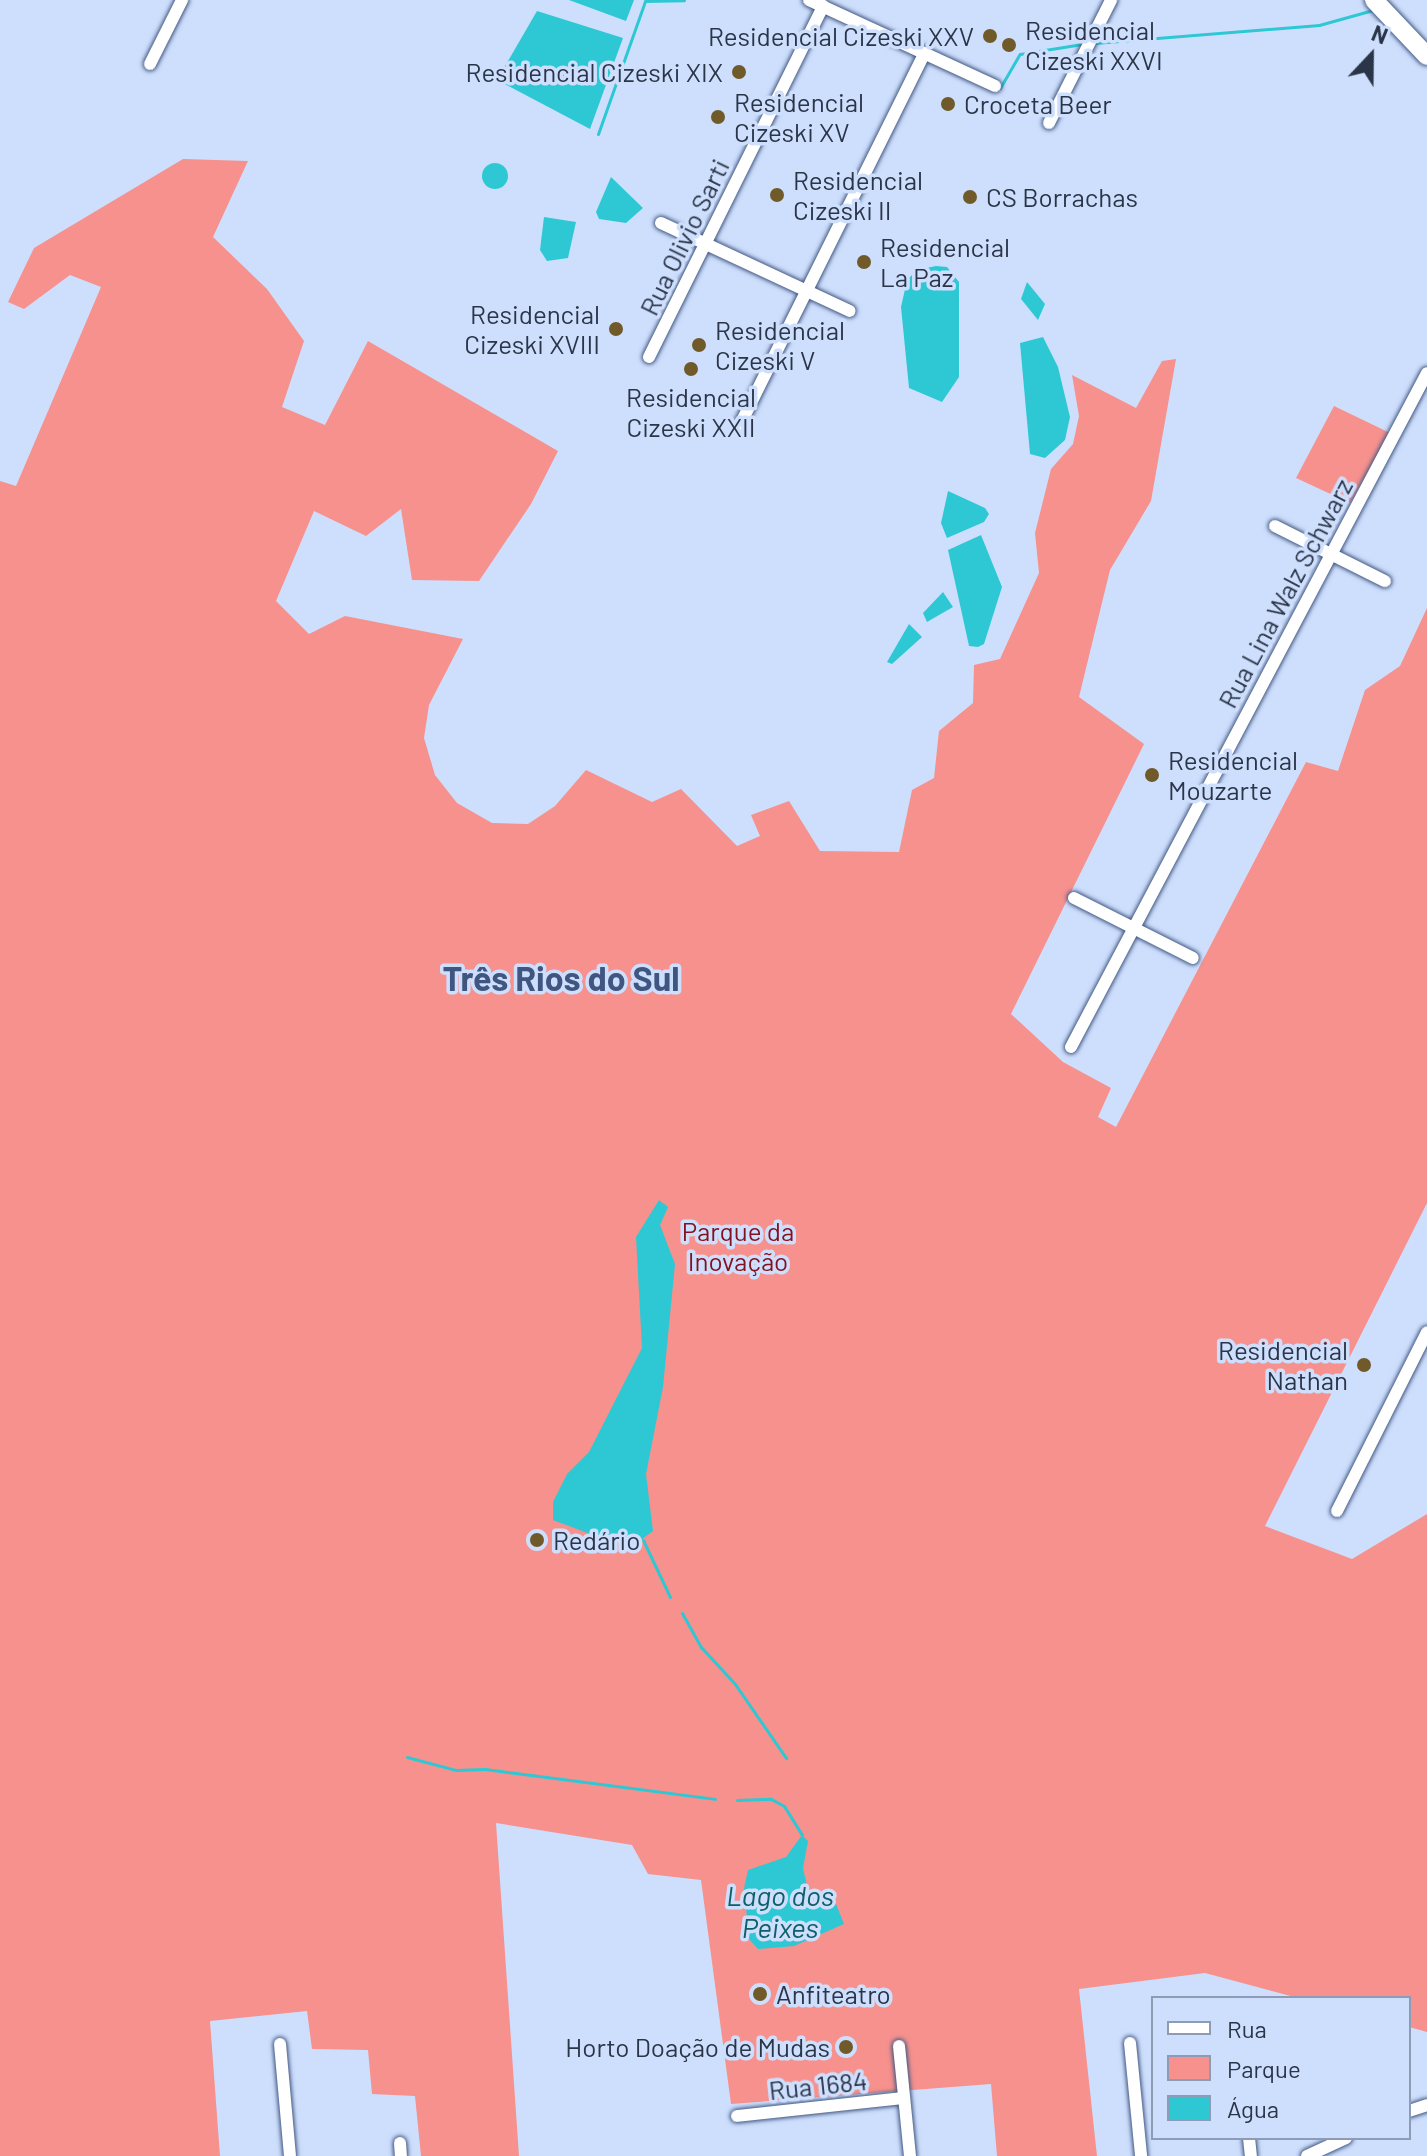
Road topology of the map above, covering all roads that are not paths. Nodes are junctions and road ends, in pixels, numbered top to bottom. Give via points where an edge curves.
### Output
1 (182, 0) edge
2 (809, 0) edge
3 (1111, 0) edge
4 (1374, 0) edge
5 (823, 6) junction
6 (925, 53) junction
7 (1427, 56) edge
8 (150, 64) dead end
9 (995, 86) dead end
10 (1049, 123) dead end
11 (661, 223) dead end
12 (704, 245) junction
13 (804, 290) junction
14 (850, 311) dead end
15 (649, 357) dead end
16 (1427, 373) edge
17 (740, 425) dead end
18 (1275, 526) dead end
19 (1331, 554) junction
20 (1385, 581) dead end
21 (1074, 898) dead end
22 (1133, 928) junction
23 (1193, 958) dead end
24 (1071, 1047) dead end
25 (1427, 1332) edge
26 (1337, 1511) dead end
27 (1130, 2043) dead end
28 (280, 2044) dead end
29 (899, 2046) dead end
30 (904, 2098) junction
31 (737, 2116) dead end
32 (1342, 2140) edge
33 (290, 2156) edge
34 (910, 2156) edge
35 (1141, 2156) edge
36 (1307, 2156) edge

1 - 8 street
2 - 5 street
3 - 10 street
4 - 7 street
5 - 6 street
5 - 12 street, Rua Olivio Sarti
6 - 9 street
6 - 13 street
11 - 12 street
12 - 13 street
12 - 15 street, Rua Olivio Sarti
13 - 14 street
13 - 17 street
16 - 19 street, Rua Lina Walz Schwarz
18 - 19 street
19 - 20 street
19 - 22 street, Rua Lina Walz Schwarz
21 - 22 street
22 - 23 street
22 - 24 street, Rua Lina Walz Schwarz
25 - 26 street
27 - 35 street
28 - 33 street
29 - 30 street
30 - 31 street, Rua 1684
30 - 34 street
32 - 36 street

